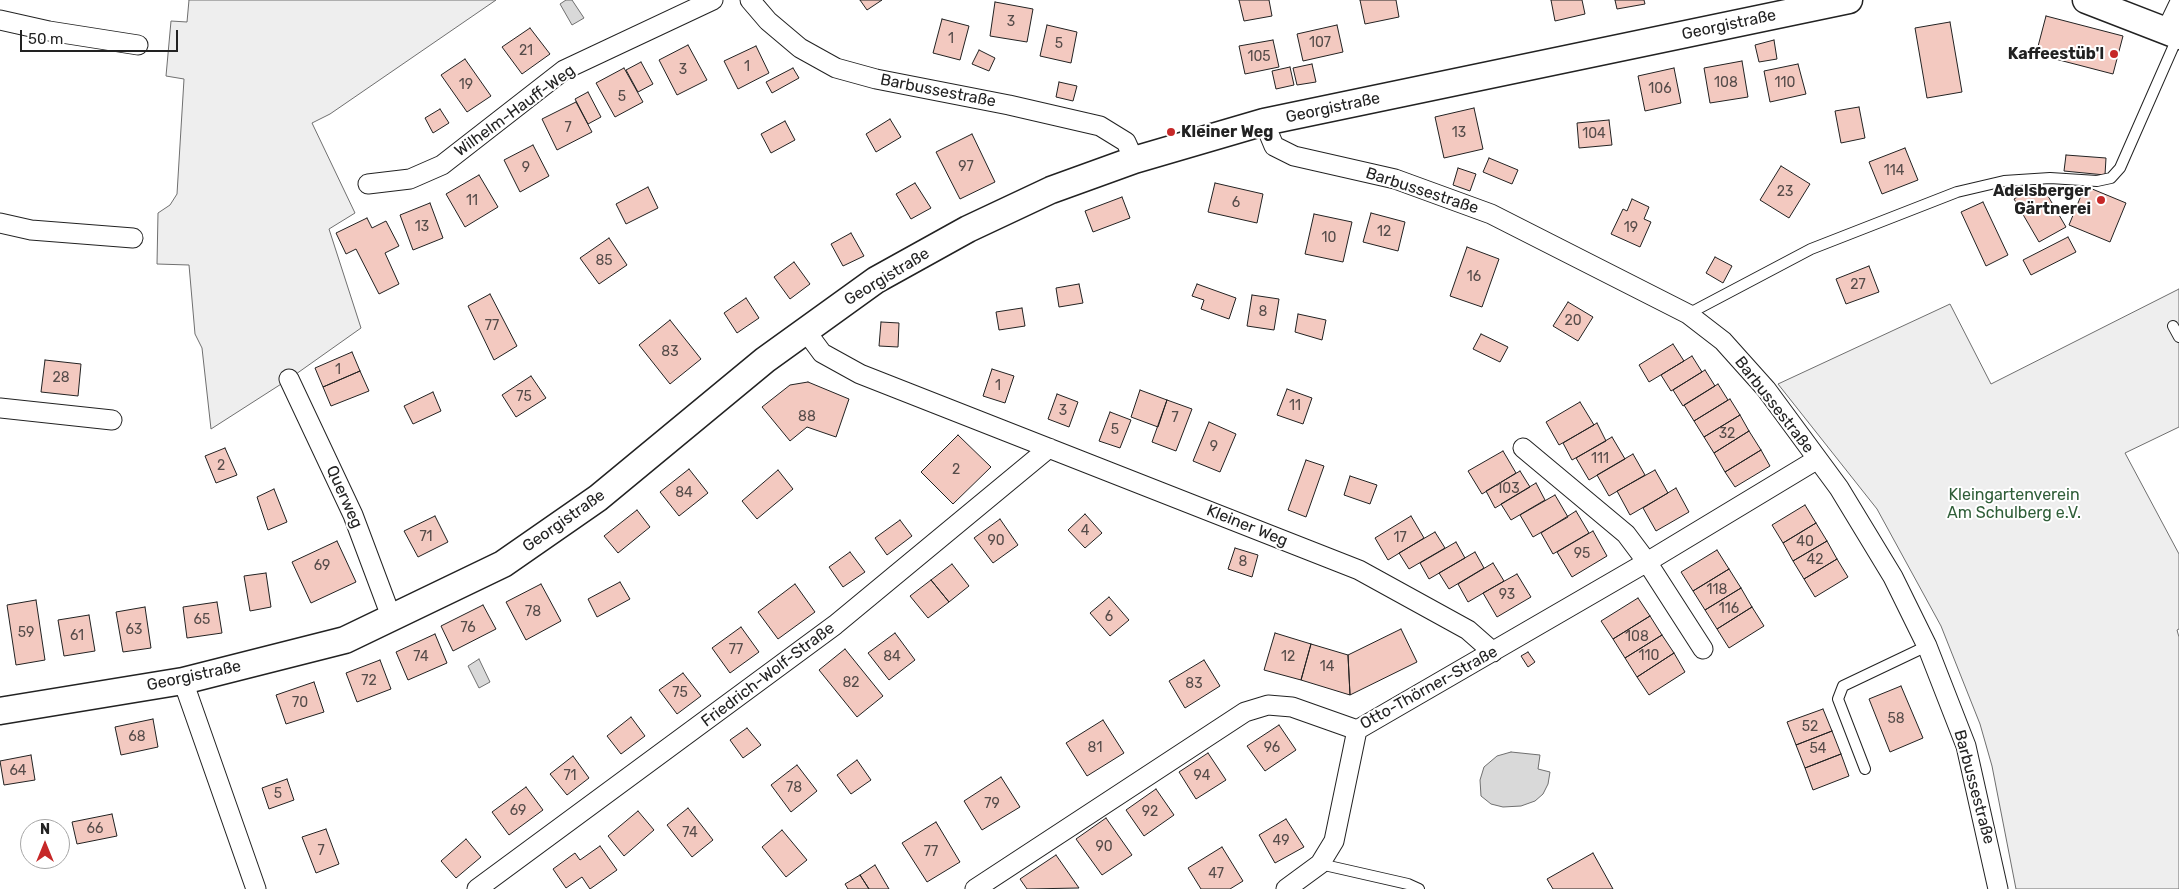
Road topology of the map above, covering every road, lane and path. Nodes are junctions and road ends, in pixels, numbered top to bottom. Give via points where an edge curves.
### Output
1 (713, 0) edge
2 (750, 0) edge
3 (1849, 0) edge
4 (2086, 0) edge
5 (2179, 4) edge
6 (0, 20) edge
7 (2175, 34) edge
8 (138, 45) dead end
9 (1264, 122) junction
10 (1134, 160) junction
11 (368, 184) dead end
12 (0, 223) edge
13 (133, 238) dead end
14 (1688, 314) junction
15 (2173, 326) dead end
16 (805, 330) junction
17 (2179, 337) edge
18 (289, 379) dead end
19 (0, 408) edge
20 (112, 420) dead end
21 (1049, 448) junction
22 (1523, 448) dead end
23 (1816, 460) junction
24 (1647, 562) junction
25 (392, 619) junction
26 (1927, 646) junction
27 (1702, 649) dead end
28 (1493, 652) junction
29 (183, 681) junction
30 (0, 711) edge
31 (1357, 730) junction
32 (1865, 769) dead end
33 (1320, 864) junction
34 (256, 889) edge
35 (477, 889) edge
36 (975, 889) edge
37 (1286, 889) edge
38 (1419, 889) edge
39 (1998, 889) edge

1 - 11 street, Wilhelm-Hauff-Weg via 564,70 442,165 410,179
2 - 10 street, Barbussestraße via 768,21 800,48 836,68 1100,126 1126,142
3 - 9 street, Georgistraße
4 - 7 street
5 - 7 street
6 - 8 street
7 - 14 lane via 2120,168 2111,178 2097,182 2050,178 2004,181 1957,192 1811,249
9 - 10 street, Georgistraße
9 - 14 street, Barbussestraße via 1274,146 1294,156 1395,179 1491,214
10 - 16 street, Georgistraße via 1051,190 968,229 876,280
12 - 13 street via 31,230
14 - 23 street, Barbussestraße via 1723,341 1766,388
15 - 17 lane
16 - 21 street, Kleiner Weg via 822,353 860,374
16 - 25 street, Georgistraße via 590,504 503,564
18 - 25 street, Querweg via 353,514
19 - 20 street
21 - 28 street, Kleiner Weg via 1359,570 1468,630
21 - 35 street, Friedrich-Wolf-Straße via 835,625
22 - 24 street via 1626,534
23 - 24 street, Otto-Thörner-Straße
23 - 26 street, Barbussestraße via 1838,488 1893,577
24 - 27 street
24 - 28 street, Otto-Thörner-Straße
25 - 29 street, Georgistraße via 345,640
26 - 32 lane via 1842,686 1838,698
26 - 39 street, Barbussestraße via 1966,746
28 - 31 street, Otto-Thörner-Straße
29 - 30 street, Georgistraße
29 - 34 street
31 - 33 street via 1334,841
31 - 36 street, Otto-Thörner-Straße via 1292,707 1268,705 1245,712
33 - 37 street
33 - 38 lane

